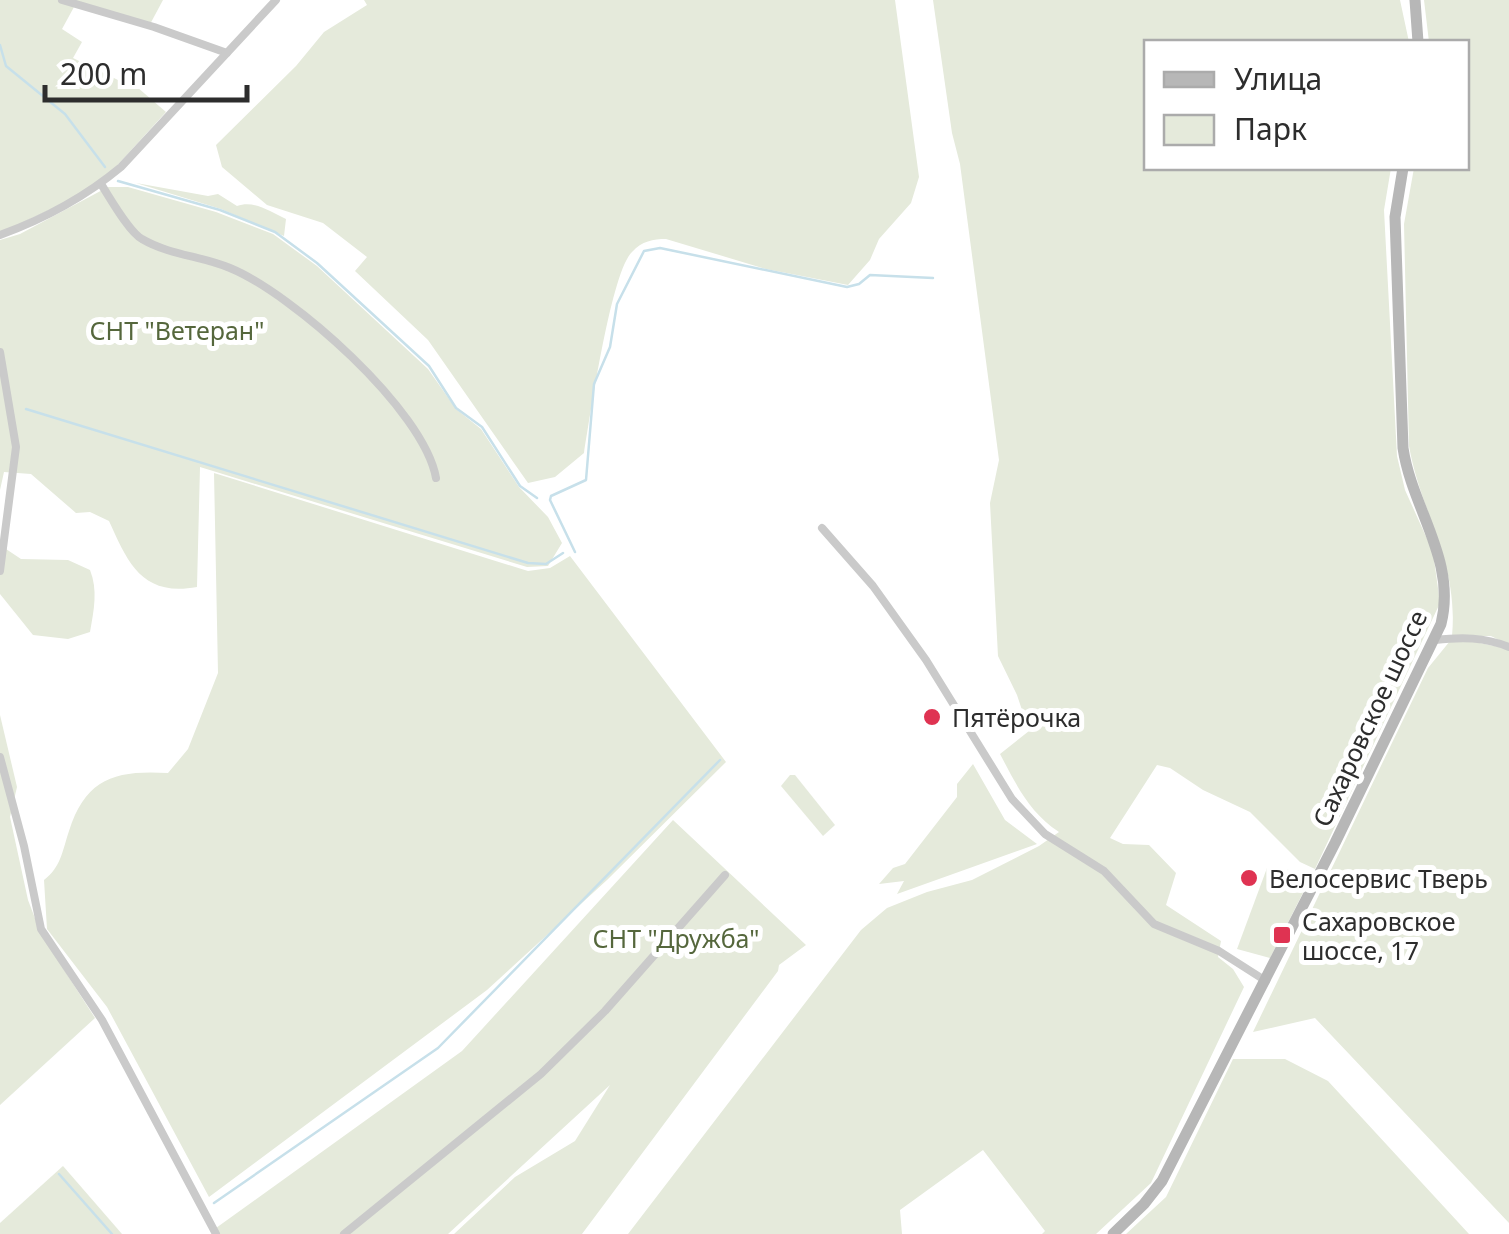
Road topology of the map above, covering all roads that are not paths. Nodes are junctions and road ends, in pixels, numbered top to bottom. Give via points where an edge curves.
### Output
1 (62, 0) edge
2 (276, 0) edge
3 (1414, 0) edge
4 (1418, 40) edge
5 (226, 53) junction
6 (1403, 170) edge
7 (101, 184) junction
8 (0, 235) edge
9 (0, 352) edge
10 (436, 478) dead end
11 (822, 528) dead end
12 (0, 571) edge
13 (1435, 640) junction
14 (1509, 647) edge
15 (0, 757) edge
16 (725, 874) dead end
17 (1266, 981) junction
18 (216, 1234) edge
19 (344, 1234) edge
20 (1113, 1234) edge

1 - 5 street
2 - 5 street
3 - 4 main road
5 - 7 street
6 - 13 main road, Сахаровское шоссе via 1395,217 1404,448 1444,570 1445,606
7 - 8 street
7 - 10 street via 138,237 228,266 304,315 409,419
9 - 12 street via 16,447
11 - 17 street via 908,634 1032,823 1104,871 1154,924 1219,951
13 - 14 street via 1490,638
13 - 17 main road, Сахаровское шоссе
15 - 18 street via 41,930 102,1020
16 - 19 street via 541,1074
17 - 20 main road, Сахаровское шоссе via 1162,1181

